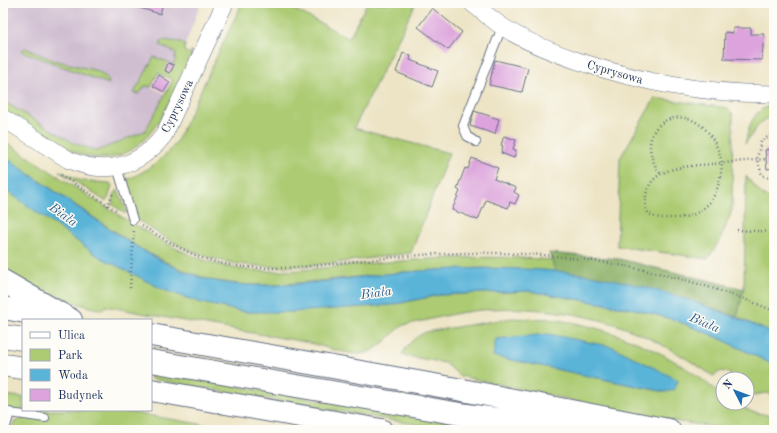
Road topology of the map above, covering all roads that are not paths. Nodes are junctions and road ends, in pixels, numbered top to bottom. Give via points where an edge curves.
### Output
1 (225, 3) edge
2 (472, 3) edge
3 (502, 27) junction
4 (774, 94) edge
5 (3, 118) edge
6 (476, 142) dead end
7 (117, 167) junction
8 (134, 224) road end
9 (3, 281) edge
10 (3, 308) edge
11 (64, 319) edge
12 (68, 319) edge
13 (152, 334) edge
14 (3, 336) edge
15 (22, 339) edge
16 (152, 361) edge
17 (3, 365) edge
18 (22, 368) edge
19 (3, 378) edge
20 (22, 379) edge
21 (152, 390) edge
22 (6, 412) edge
23 (45, 418) dead end
24 (5, 430) edge
25 (381, 430) edge
26 (572, 430) edge
27 (669, 430) edge

1 - 7 street, Cyprysowa via 164,135 144,155
2 - 3 street, Cyprysowa
3 - 4 street, Cyprysowa via 558,54 644,81 698,91
3 - 6 lane via 463,126 467,136
5 - 7 street, Cyprysowa via 70,160 92,167
7 - 8 lane
9 - 12 highway
10 - 11 highway
13 - 27 highway
14 - 15 highway
16 - 26 highway via 460,414
17 - 18 highway
19 - 20 highway
21 - 25 highway
22 - 23 lane
22 - 24 lane

